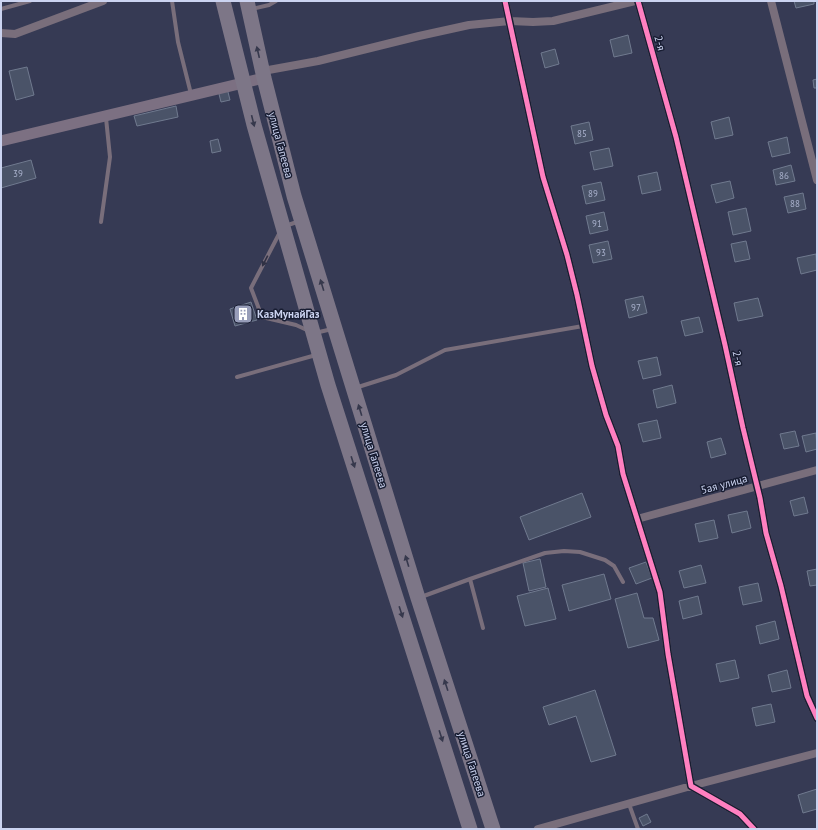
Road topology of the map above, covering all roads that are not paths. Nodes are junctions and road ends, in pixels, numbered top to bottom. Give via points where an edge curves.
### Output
1 (30, 1) edge
2 (103, 1) edge
3 (172, 1) edge
4 (223, 1) edge
5 (276, 1) edge
6 (505, 1) edge
7 (637, 1) edge
8 (771, 1) edge
9 (83, 4) edge
10 (248, 6) edge
11 (1, 9) edge
12 (510, 20) junction
13 (1, 33) edge
14 (263, 75) junction
15 (244, 83) junction
16 (192, 95) junction
17 (106, 116) junction
18 (1, 141) edge
19 (817, 180) edge
20 (302, 221) junction
21 (100, 222) dead end
22 (282, 226) junction
23 (583, 326) junction
24 (334, 328) junction
25 (314, 333) junction
26 (320, 354) junction
27 (237, 377) dead end
28 (353, 389) junction
29 (817, 470) edge
30 (757, 486) junction
31 (637, 519) junction
32 (470, 579) junction
33 (623, 582) dead end
34 (418, 598) junction
35 (483, 628) dead end
36 (817, 718) edge
37 (817, 753) edge
38 (691, 786) junction
39 (629, 804) junction
40 (470, 829) edge
41 (492, 829) edge
42 (538, 829) edge
43 (638, 829) edge
44 (754, 829) edge

1 - 11 lane
2 - 9 street
3 - 16 lane via 178,42
4 - 15 highway, улица Гапеева
5 - 10 lane via 269,5
6 - 12 street
7 - 12 street via 553,21
7 - 30 street, 2-я via 676,137
8 - 19 street
9 - 13 street via 15,34
14 -> 10 highway, улица Гапеева
12 - 14 street via 470,25 419,36
12 - 23 street via 543,177 567,255
14 - 15 main road
14 - 20 highway, улица Гапеева
15 - 16 main road
15 -> 22 highway, улица Гапеева
16 - 17 main road
17 - 18 main road
17 - 21 lane via 110,157
20 - 22 lane
24 -> 20 highway, улица Гапеева
22 - 25 highway, улица Гапеева
22 -> 25 lane via 251,288 262,318 296,325
23 - 28 lane via 445,350 396,375
23 - 31 street via 592,366 618,446 623,474
24 - 25 lane
24 - 28 highway, улица Гапеева
25 - 26 highway, улица Гапеева
26 - 27 lane
26 -> 40 highway, улица Гапеева
34 -> 28 highway, улица Гапеева
29 - 30 street, 5ая улица
30 - 31 street, 5ая улица
30 - 36 street, 2-я via 766,533 807,696
31 - 38 street via 660,592
32 - 33 lane via 545,553 564,551 580,552 605,560 614,566
32 - 34 lane
32 - 35 lane
41 -> 34 highway, улица Гапеева
37 - 38 street
38 - 39 street
38 - 44 street via 740,814
39 - 42 street
39 - 43 lane

